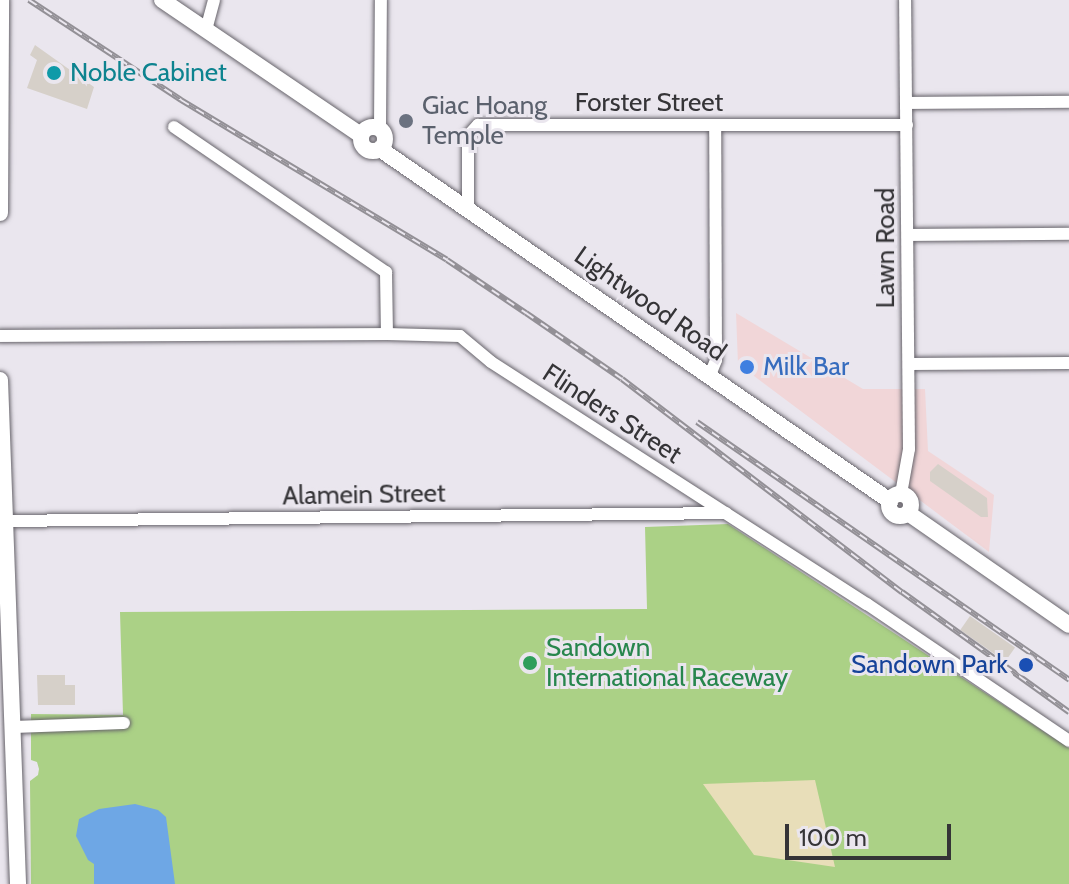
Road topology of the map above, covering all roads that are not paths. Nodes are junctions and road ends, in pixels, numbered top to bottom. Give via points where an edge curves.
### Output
1 (1, 0) edge
2 (162, 0) edge
3 (214, 0) edge
4 (381, 0) edge
5 (905, 0) edge
6 (206, 30) junction
7 (1, 40) edge
8 (1069, 102) edge
9 (907, 103) junction
10 (907, 125) junction
11 (715, 126) junction
12 (174, 127) dead end
13 (380, 128) junction
14 (361, 135) junction
15 (380, 149) junction
16 (468, 209) junction
17 (0, 213) edge
18 (1069, 234) edge
19 (909, 235) junction
20 (387, 334) junction
21 (0, 336) edge
22 (1069, 363) edge
23 (909, 364) junction
24 (710, 375) junction
25 (0, 380) edge
26 (896, 497) junction
27 (726, 513) junction
28 (2, 531) edge
29 (1069, 625) edge
30 (124, 723) dead end
31 (13, 727) junction
32 (1069, 741) edge
33 (18, 884) edge

1 - 7 main road
2 - 6 main road
3 - 6 street
4 - 13 street
5 - 9 street, Lawn Road
6 - 14 main road
7 - 17 main road
8 - 9 street
9 - 10 street, Lawn Road
10 - 11 street, Forster Street
10 - 19 street, Lawn Road
11 - 16 street, Forster Street via 478,125 468,136
11 - 24 street via 716,360
12 - 20 street via 386,272
13 - 14 main road via 369,127
13 - 15 main road via 386,139
14 - 15 main road via 368,150
15 - 16 main road, Lightwood Road
16 - 24 main road, Lightwood Road
18 - 19 street
19 - 23 street, Lawn Road
20 - 21 street, Flinders Street
20 - 27 street, Flinders Street via 460,336 491,362
22 - 23 street
23 - 26 street, Lawn Road via 909,449
24 - 26 main road, Lightwood Road
25 - 28 main road
26 - 29 main road via 910,500 908,513
27 - 28 street, Alamein Street
27 - 32 street, Flinders Street
28 - 31 main road
30 - 31 street
31 - 33 main road

